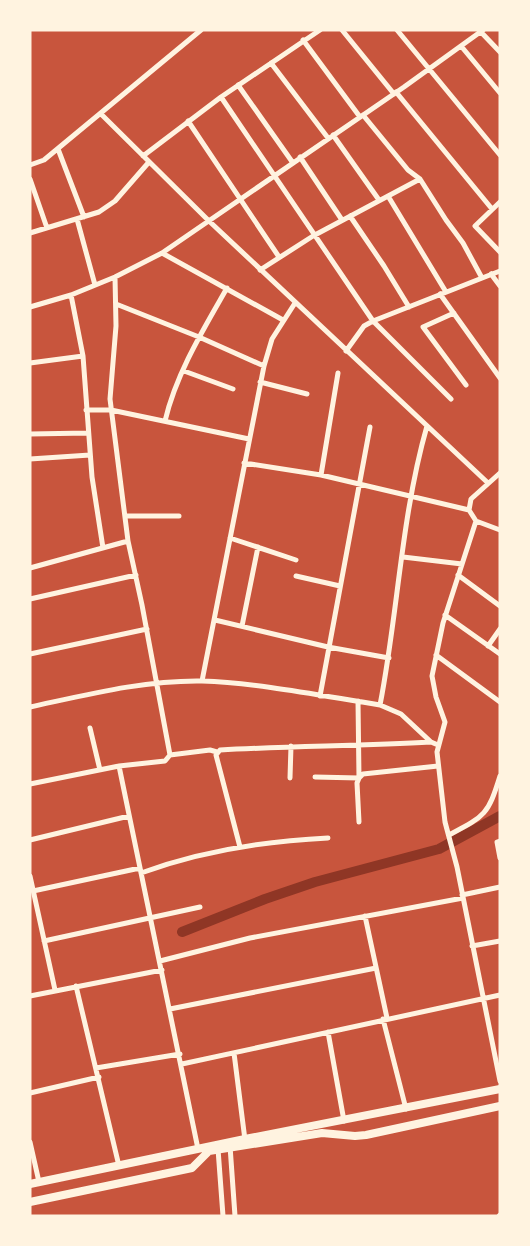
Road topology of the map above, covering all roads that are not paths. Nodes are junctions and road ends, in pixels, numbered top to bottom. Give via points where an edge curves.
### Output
1 (201, 30) edge
2 (302, 30) edge
3 (320, 30) edge
4 (342, 30) edge
5 (397, 30) edge
6 (481, 30) edge
7 (305, 39) junction
8 (461, 46) junction
9 (500, 52) edge
10 (271, 63) junction
11 (428, 70) junction
12 (238, 84) junction
13 (395, 93) junction
14 (500, 93) edge
15 (221, 97) junction
16 (101, 114) junction
17 (362, 116) junction
18 (188, 122) junction
19 (330, 137) junction
20 (58, 149) junction
21 (500, 155) edge
22 (143, 156) junction
23 (300, 157) junction
24 (149, 162) junction
25 (293, 163) junction
26 (30, 165) edge
27 (274, 176) junction
28 (30, 179) edge
29 (420, 179) junction
30 (388, 196) junction
31 (240, 200) junction
32 (379, 200) junction
33 (500, 202) edge
34 (492, 209) junction
35 (350, 216) junction
36 (84, 217) junction
37 (77, 219) junction
38 (342, 220) junction
39 (209, 221) junction
40 (47, 228) junction
41 (30, 233) edge
42 (314, 236) junction
43 (500, 252) edge
44 (162, 253) junction
45 (279, 257) junction
46 (260, 270) junction
47 (500, 271) edge
48 (491, 274) junction
49 (116, 277) junction
50 (482, 278) junction
51 (95, 285) junction
52 (500, 286) edge
53 (227, 288) junction
54 (443, 293) junction
55 (71, 295) junction
56 (295, 303) junction
57 (116, 304) junction
58 (409, 307) junction
59 (30, 308) edge
60 (454, 313) junction
61 (283, 320) junction
62 (373, 321) junction
63 (199, 337) junction
64 (346, 351) junction
65 (83, 356) junction
66 (30, 363) edge
67 (264, 366) junction
68 (184, 371) junction
69 (338, 373) dead end
70 (500, 378) edge
71 (260, 382) junction
72 (466, 385) dead end
73 (233, 389) dead end
74 (307, 394) dead end
75 (451, 399) dead end
76 (86, 410) junction
77 (111, 410) junction
78 (165, 421) junction
79 (426, 426) junction
80 (370, 428) dead end
81 (88, 433) junction
82 (30, 434) edge
83 (249, 439) junction
84 (90, 455) junction
85 (30, 459) edge
86 (244, 463) junction
87 (500, 473) edge
88 (321, 475) junction
89 (488, 483) junction
90 (359, 484) junction
91 (412, 496) junction
92 (470, 510) junction
93 (125, 516) junction
94 (179, 516) dead end
95 (476, 520) junction
96 (500, 530) edge
97 (230, 538) junction
98 (128, 541) junction
99 (258, 547) junction
100 (103, 548) junction
101 (403, 557) junction
102 (296, 560) dead end
103 (462, 564) junction
104 (30, 568) edge
105 (459, 575) junction
106 (136, 576) junction
107 (296, 576) dead end
108 (340, 586) junction
109 (30, 599) edge
110 (500, 606) edge
111 (446, 615) junction
112 (214, 620) junction
113 (242, 627) junction
114 (500, 629) edge
115 (147, 630) junction
116 (488, 646) junction
117 (328, 647) junction
118 (30, 654) edge
119 (500, 654) edge
120 (436, 655) junction
121 (389, 658) junction
122 (202, 681) junction
123 (157, 683) junction
124 (320, 696) junction
125 (358, 701) junction
126 (500, 702) edge
127 (380, 705) junction
128 (30, 707) edge
129 (90, 728) dead end
130 (431, 742) junction
131 (438, 745) junction
132 (291, 746) junction
133 (358, 746) junction
134 (217, 752) junction
135 (170, 756) junction
136 (119, 766) junction
137 (438, 766) junction
138 (100, 770) junction
139 (500, 776) edge
140 (315, 777) dead end
141 (290, 778) dead end
142 (359, 778) junction
143 (30, 784) edge
144 (129, 816) junction
145 (359, 822) dead end
146 (328, 838) dead end
147 (450, 838) junction
148 (30, 840) edge
149 (500, 841) edge
150 (240, 847) junction
151 (500, 858) edge
152 (141, 871) junction
153 (30, 876) edge
154 (500, 887) edge
155 (33, 891) junction
156 (463, 896) junction
157 (200, 907) dead end
158 (365, 916) junction
159 (151, 919) junction
160 (500, 940) edge
161 (44, 941) junction
162 (472, 946) junction
163 (160, 961) junction
164 (376, 968) junction
165 (162, 970) junction
166 (76, 986) junction
167 (54, 990) junction
168 (500, 995) edge
169 (30, 996) edge
170 (483, 999) junction
171 (170, 1009) junction
172 (385, 1019) junction
173 (328, 1032) junction
174 (234, 1053) junction
175 (180, 1054) junction
176 (182, 1064) junction
177 (96, 1068) junction
178 (99, 1077) junction
179 (500, 1081) edge
180 (500, 1089) edge
181 (30, 1093) edge
182 (500, 1106) edge
183 (406, 1109) junction
184 (344, 1121) junction
185 (30, 1142) edge
186 (245, 1142) junction
187 (230, 1145) junction
188 (218, 1147) junction
189 (198, 1149) junction
190 (119, 1166) junction
191 (39, 1182) junction
192 (30, 1184) edge
193 (30, 1202) edge
194 (223, 1216) edge
195 (235, 1216) edge

1 - 16 street
2 - 7 street
3 - 7 street
4 - 13 street
5 - 11 street
6 - 8 street
6 - 9 street
7 - 10 street
7 - 17 street
8 - 11 street
8 - 14 street
10 - 12 street
10 - 19 street
11 - 13 street
11 - 21 street
12 - 15 street
12 - 25 street
13 - 17 street
13 - 34 street
15 - 18 street
15 - 27 street
16 - 20 street
16 - 22 street
17 - 19 street
17 - 29 street
18 - 22 street
18 - 31 street
19 - 23 street
19 - 32 street
20 - 26 street
20 - 36 street
22 - 24 street
23 - 25 street
23 - 38 street
24 - 36 street via 108,207
24 - 39 street
25 - 27 street
27 - 31 street
27 - 42 street
28 - 40 street
29 - 30 street
29 - 50 street
30 - 32 street
30 - 54 street
31 - 39 street
31 - 45 street
32 - 35 street
33 - 34 street
34 - 43 street via 475,226
35 - 38 street
35 - 58 street
36 - 37 street
37 - 40 street
37 - 51 street
38 - 42 street
39 - 44 street
39 - 46 street
40 - 41 street
42 - 45 street
42 - 62 street
44 - 49 street
44 - 53 street
45 - 46 street
46 - 56 street
47 - 48 street
48 - 50 street
48 - 52 street
49 - 51 street
49 - 57 street
50 - 54 street
51 - 55 street
53 - 61 street
53 - 63 street
54 - 58 street
54 - 60 street
55 - 59 street
55 - 65 street
56 - 61 street
56 - 64 street
57 - 63 street
57 - 77 street
58 - 62 street
60 - 70 street
60 - 72 street via 423,327
61 - 67 street
62 - 64 street via 364,326
62 - 75 street
63 - 67 street
63 - 68 street
64 - 79 street
65 - 66 street
65 - 76 street
67 - 71 street
68 - 73 street
68 - 78 street
69 - 88 street
71 - 74 street
71 - 83 street
76 - 77 street
76 - 81 street
77 - 78 street
77 - 93 street
78 - 83 street
79 - 89 street
79 - 91 street
80 - 90 street
81 - 82 street
81 - 84 street
83 - 86 street
84 - 85 street
84 - 100 street
86 - 88 street
86 - 97 street
87 - 89 street
88 - 90 street
89 - 92 street via 471,499
90 - 91 street
90 - 108 street
91 - 92 street
91 - 101 street
92 - 95 street
93 - 94 street
93 - 98 street
95 - 96 street
95 - 103 street
97 - 99 street
97 - 112 street
98 - 100 street
98 - 106 street
99 - 102 street
99 - 113 street
100 - 104 street
101 - 103 street
101 - 121 street
103 - 105 street
105 - 110 street
105 - 111 street
106 - 109 street
106 - 115 street
107 - 108 street
108 - 117 street
111 - 116 street
111 - 120 street
112 - 113 street
112 - 122 street
113 - 117 street
114 - 116 street
115 - 118 street
115 - 123 street
116 - 119 street
117 - 121 street
117 - 124 street
120 - 126 street
120 - 131 street via 432,676 445,722
121 - 127 street
122 - 123 street
122 - 124 street
123 - 128 street
123 - 135 street
124 - 125 street
125 - 127 street
125 - 133 street
127 - 130 street via 401,714
129 - 138 street
130 - 131 street
130 - 133 street
131 - 137 street
132 - 133 street
132 - 134 street
132 - 141 street
133 - 142 street
134 - 135 street
134 - 150 street
135 - 136 street
136 - 138 street
136 - 144 street
137 - 142 street via 363,774
137 - 147 street
138 - 143 street
139 - 147 street via 491,804 477,820
140 - 142 street
142 - 145 street
144 - 148 street
144 - 152 street
146 - 150 street
147 - 156 street
149 - 151 street via 496,842
150 - 152 street
152 - 155 street
152 - 159 street
153 - 155 street
154 - 156 street
155 - 161 street
156 - 158 street
156 - 162 street
157 - 159 street
158 - 163 street via 250,938
158 - 164 street
159 - 161 street
159 - 163 street
160 - 162 street
161 - 167 street
162 - 170 street
163 - 165 street
164 - 171 street
164 - 172 street
165 - 166 street
165 - 171 street
166 - 167 street
166 - 177 street
167 - 169 street
168 - 170 street
170 - 172 street
170 - 179 street
171 - 175 street
172 - 173 street
172 - 183 street
173 - 174 street
173 - 184 street
174 - 176 street
174 - 186 street
175 - 176 street
175 - 177 street
176 - 189 street
177 - 178 street
178 - 181 street
178 - 190 street
180 - 183 main road
182 - 186 main road via 366,1135 322,1132
183 - 184 main road
184 - 186 main road
185 - 191 street
186 - 187 main road
187 - 188 main road
187 - 195 street
188 - 189 main road
188 - 193 main road via 192,1168
188 - 194 street
189 - 190 main road
190 - 191 main road
191 - 192 main road

